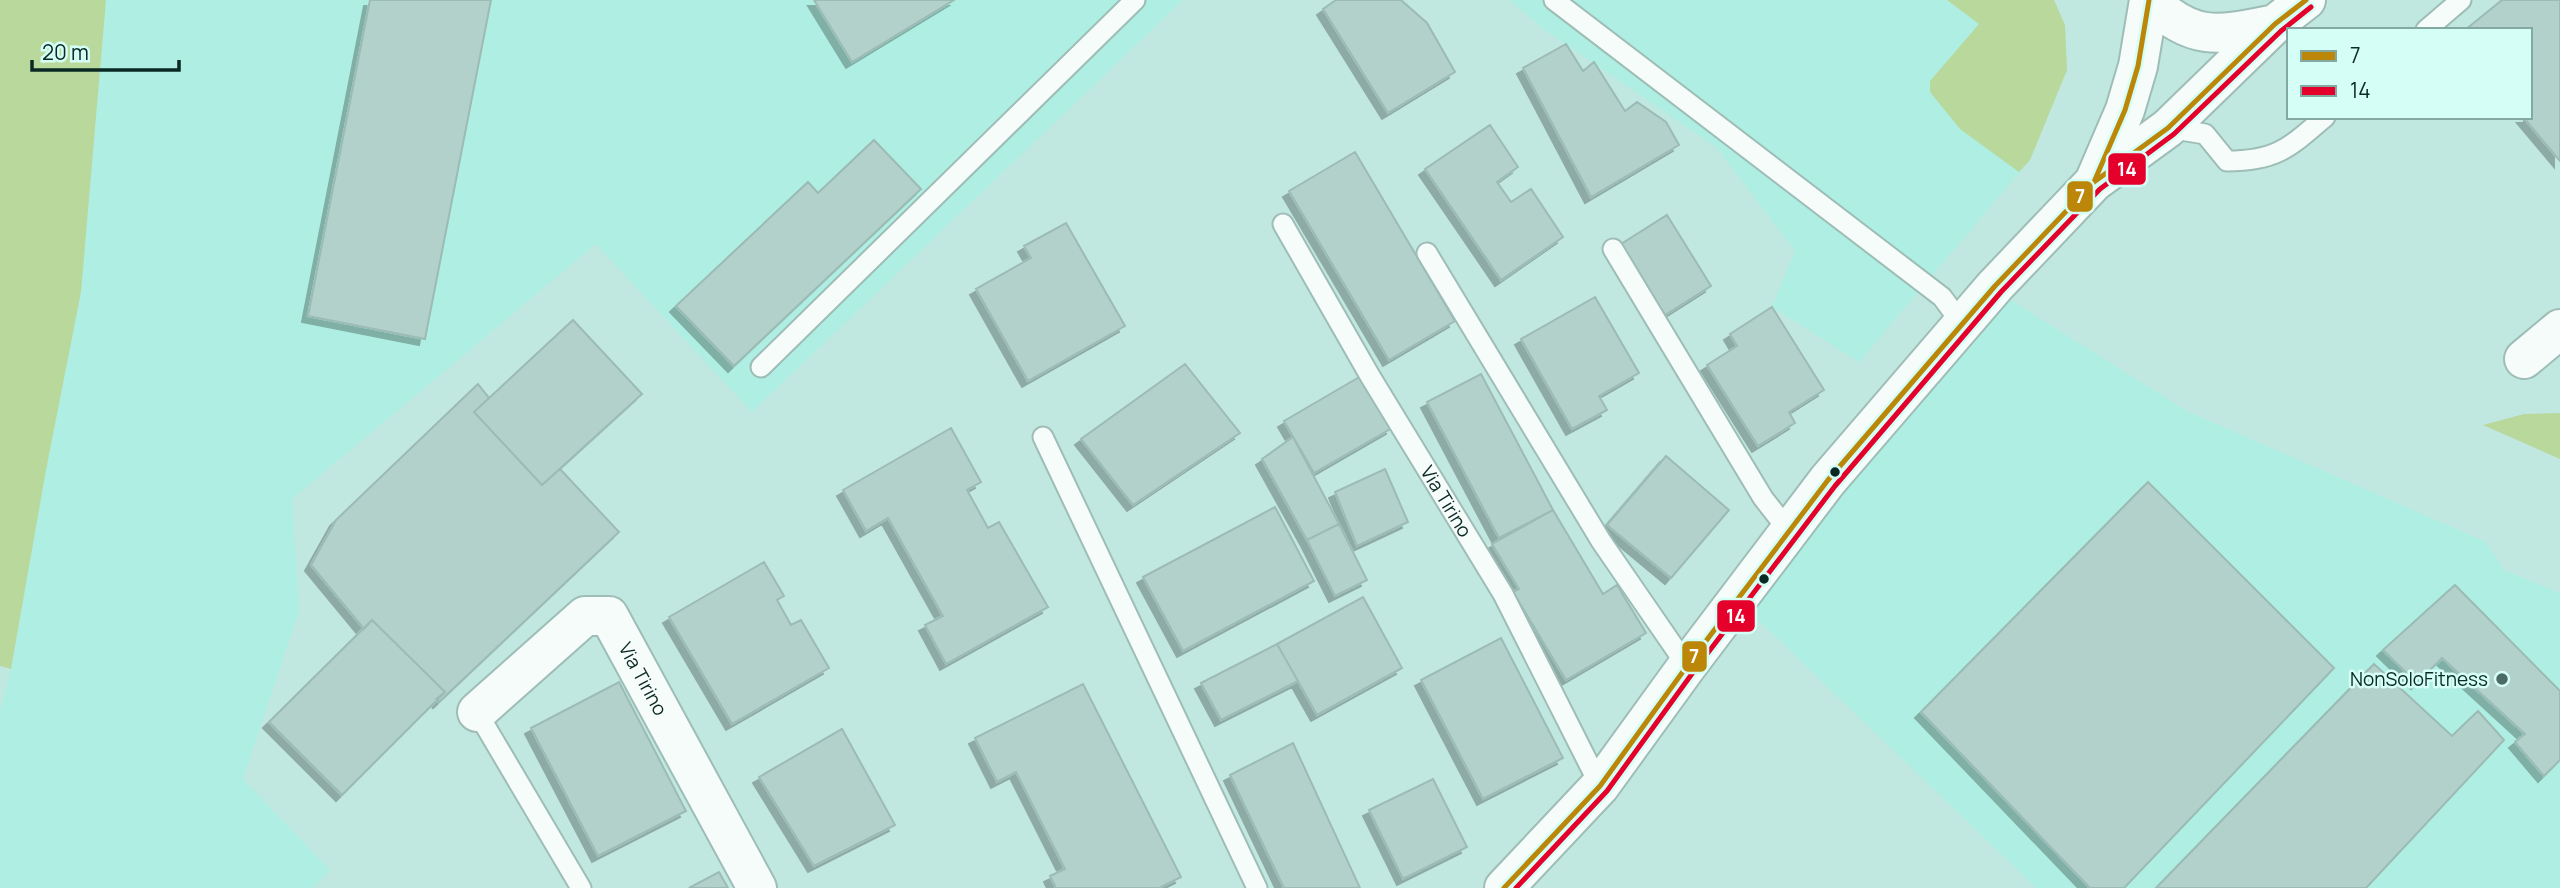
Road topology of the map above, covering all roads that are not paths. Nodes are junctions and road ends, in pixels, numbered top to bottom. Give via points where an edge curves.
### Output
1 (1135, 0) edge
2 (1554, 0) edge
3 (2150, 0) edge
4 (2306, 0) edge
5 (2461, 0) edge
6 (2275, 24) junction
7 (2428, 28) edge
8 (2322, 119) edge
9 (2168, 128) junction
10 (2094, 182) junction
11 (1283, 223) dead end
12 (1613, 249) dead end
13 (1427, 253) dead end
14 (1962, 324) junction
15 (2560, 328) edge
16 (2524, 359) dead end
17 (761, 368) dead end
18 (1043, 437) dead end
19 (1788, 530) junction
20 (1687, 666) junction
21 (477, 712) joint
22 (1600, 786) junction
23 (581, 888) edge
24 (757, 888) edge
25 (1257, 888) edge
26 (1504, 888) edge

1 - 17 lane
2 - 14 lane via 1942,297
3 - 6 street via 2168,18 2198,32 2228,33
3 - 10 street via 2128,99
4 - 6 street
5 - 7 lane
6 - 9 street
8 - 9 lane via 2277,154 2227,161 2206,134
9 - 10 street
10 - 14 street
11 - 22 lane, Via Tirino via 1503,594
12 - 19 lane via 1763,498
13 - 20 lane via 1601,541
14 - 19 street
15 - 16 street
18 - 25 lane
19 - 20 street
20 - 22 street
21 - 23 lane
21 - 24 street, Via Tirino via 585,616 609,616
22 - 26 street

